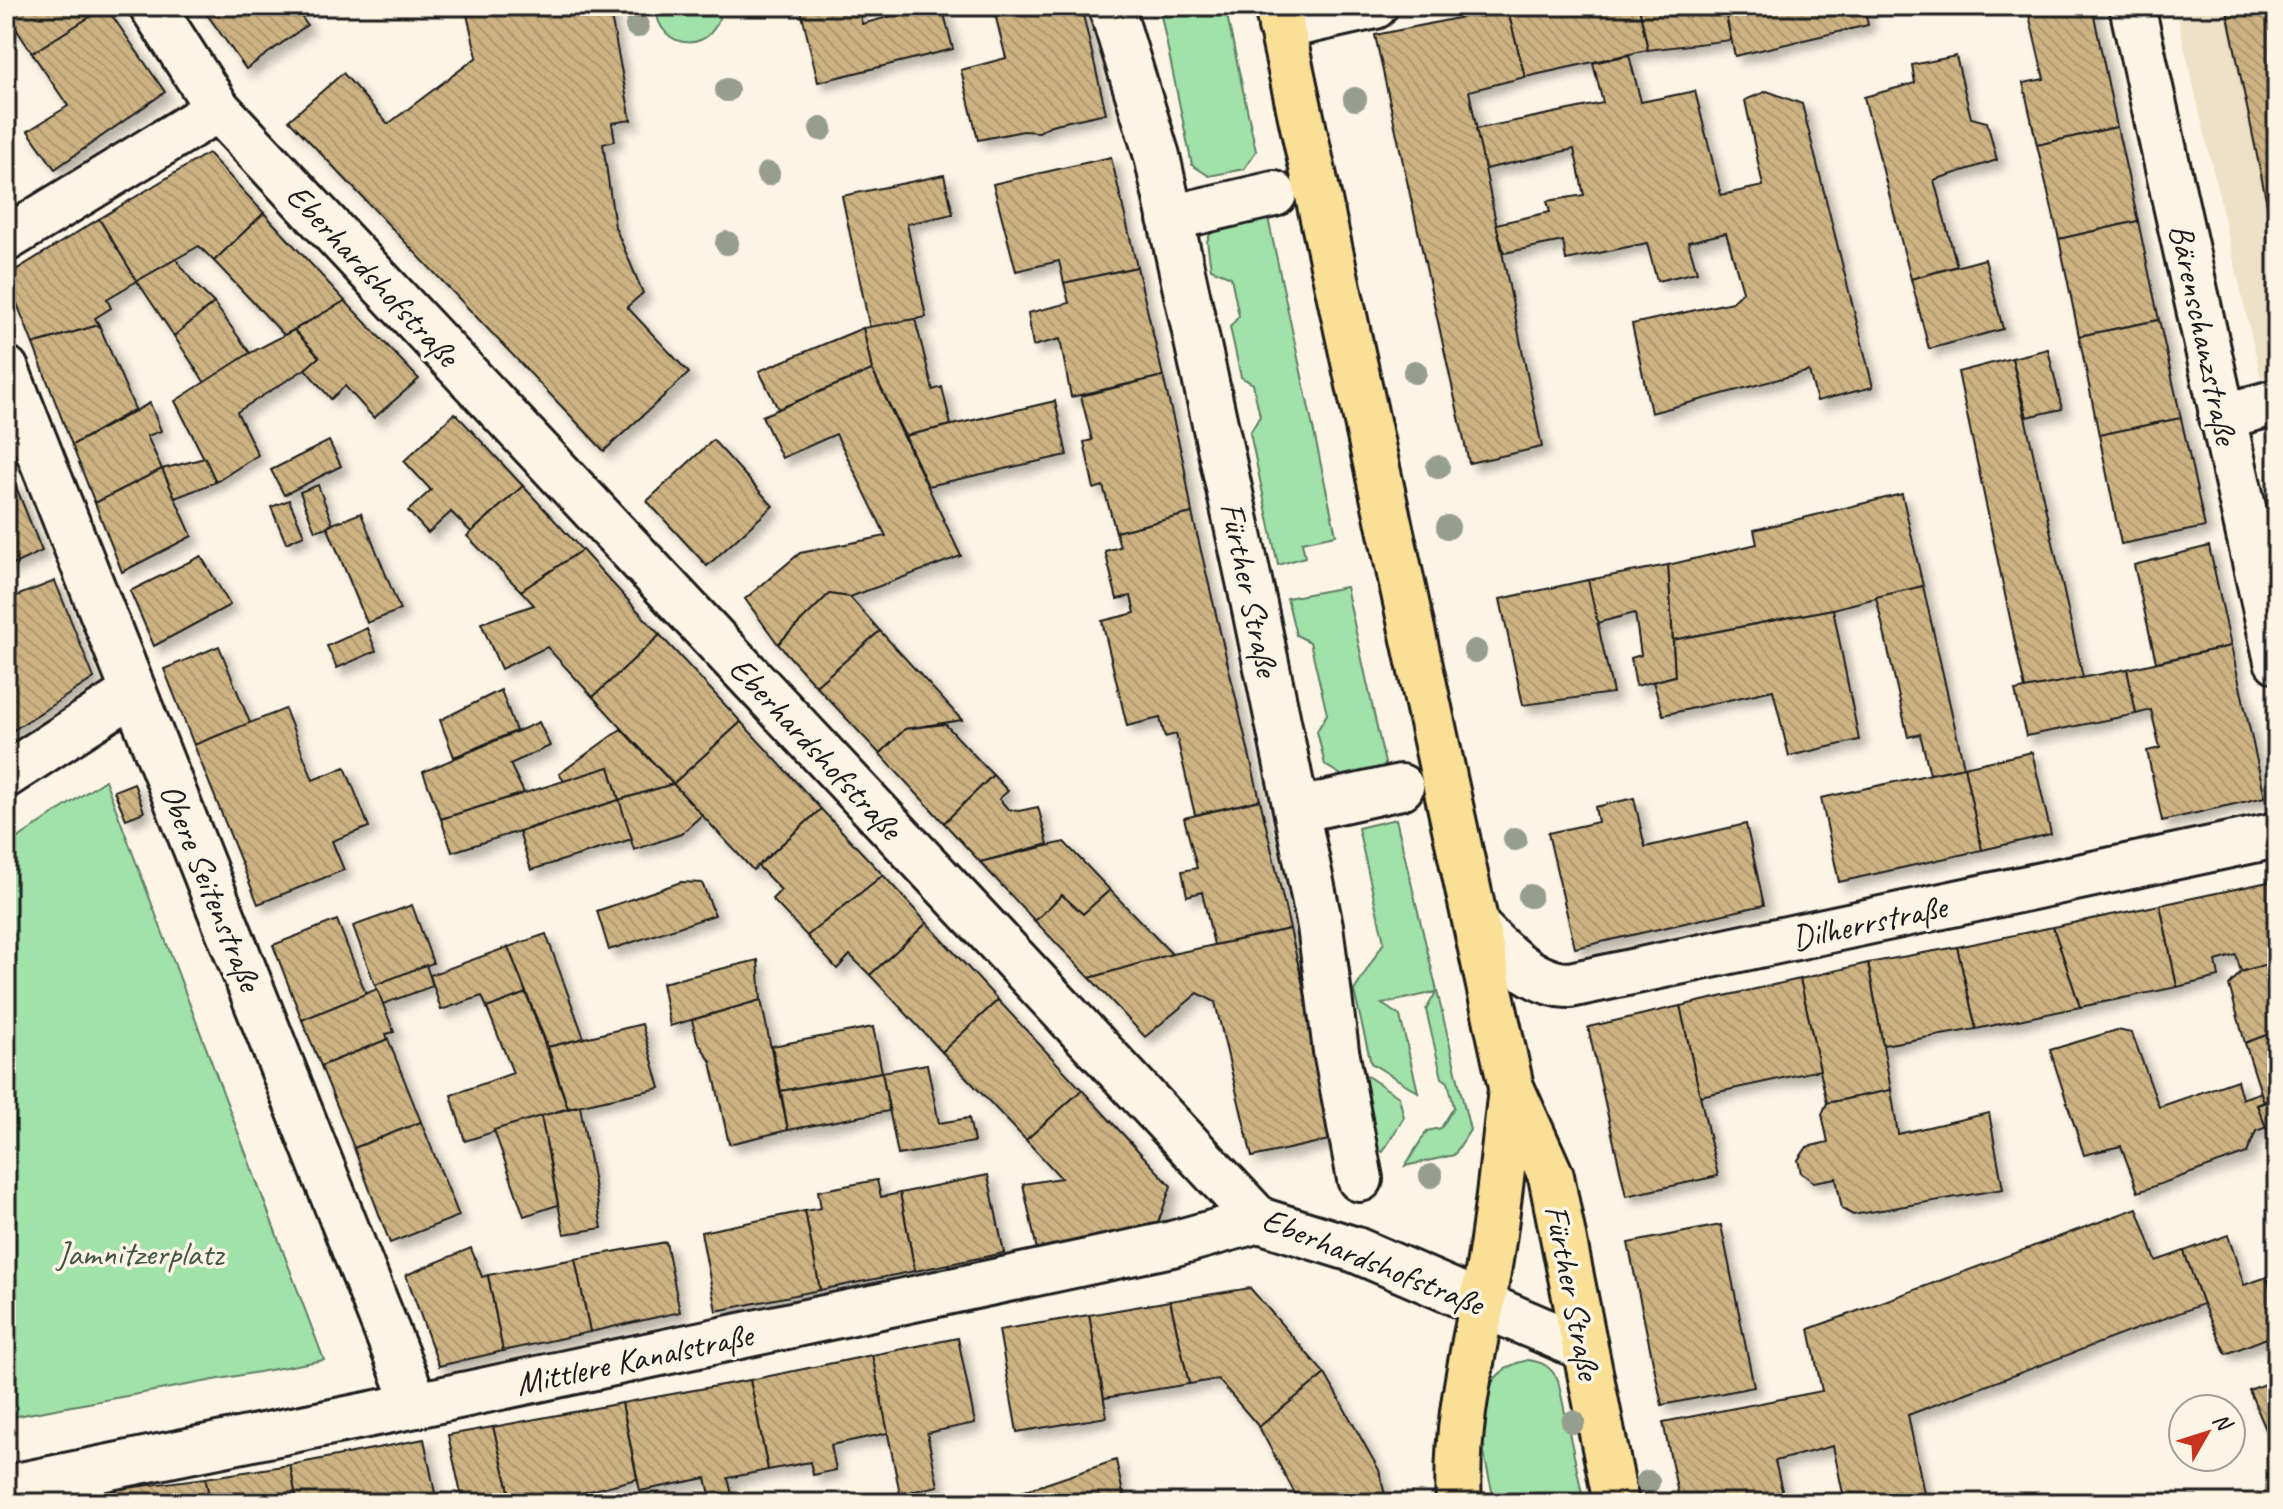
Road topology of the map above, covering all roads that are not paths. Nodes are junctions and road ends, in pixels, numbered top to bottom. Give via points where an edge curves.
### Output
1 (152, 6) edge
2 (1111, 6) edge
3 (1375, 6) edge
4 (2132, 6) edge
5 (1279, 16) edge
6 (218, 109) junction
7 (1274, 194) dead end
8 (1170, 218) junction
9 (6, 239) edge
10 (6, 369) edge
11 (2277, 402) edge
12 (2221, 417) junction
13 (2277, 661) edge
14 (134, 692) junction
15 (6, 775) edge
16 (1401, 787) dead end
17 (1297, 810) junction
18 (2277, 835) edge
19 (1477, 927) junction
20 (1511, 1087) junction
21 (1360, 1179) dead end
22 (1259, 1220) junction
23 (1482, 1306) junction
24 (1584, 1348) junction
25 (416, 1405) junction
26 (12, 1493) edge
27 (1459, 1503) edge
28 (1616, 1503) edge

1 - 6 street, Eberhardshofstraße
2 - 8 street, Fürther Straße via 1157,156
3 - 5 street
4 - 12 street, Bärenschanzstraße
5 - 19 main road, Fürther Straße
6 - 9 street
6 - 22 street, Eberhardshofstraße
7 - 8 street
8 - 17 street, Fürther Straße
10 - 14 street, Obere Seitenstraße
11 - 12 street
12 - 13 street, Bärenschanzstraße
14 - 15 street
14 - 25 street, Obere Seitenstraße
16 - 17 street
17 - 21 street, Fürther Straße via 1353,1061
18 - 19 street, Dilherrstraße via 1570,985 1522,967
19 - 20 main road, Fürther Straße
20 - 23 main road, Fürther Straße
20 - 24 main road, Fürther Straße via 1551,1176
22 - 23 street, Eberhardshofstraße via 1356,1250
22 - 25 street, Mittlere Kanalstraße via 1172,1244
23 - 24 street, Eberhardshofstraße
23 - 27 main road, Fürther Straße via 1463,1409
24 - 28 main road, Fürther Straße
25 - 26 street, Mittlere Kanalstraße

